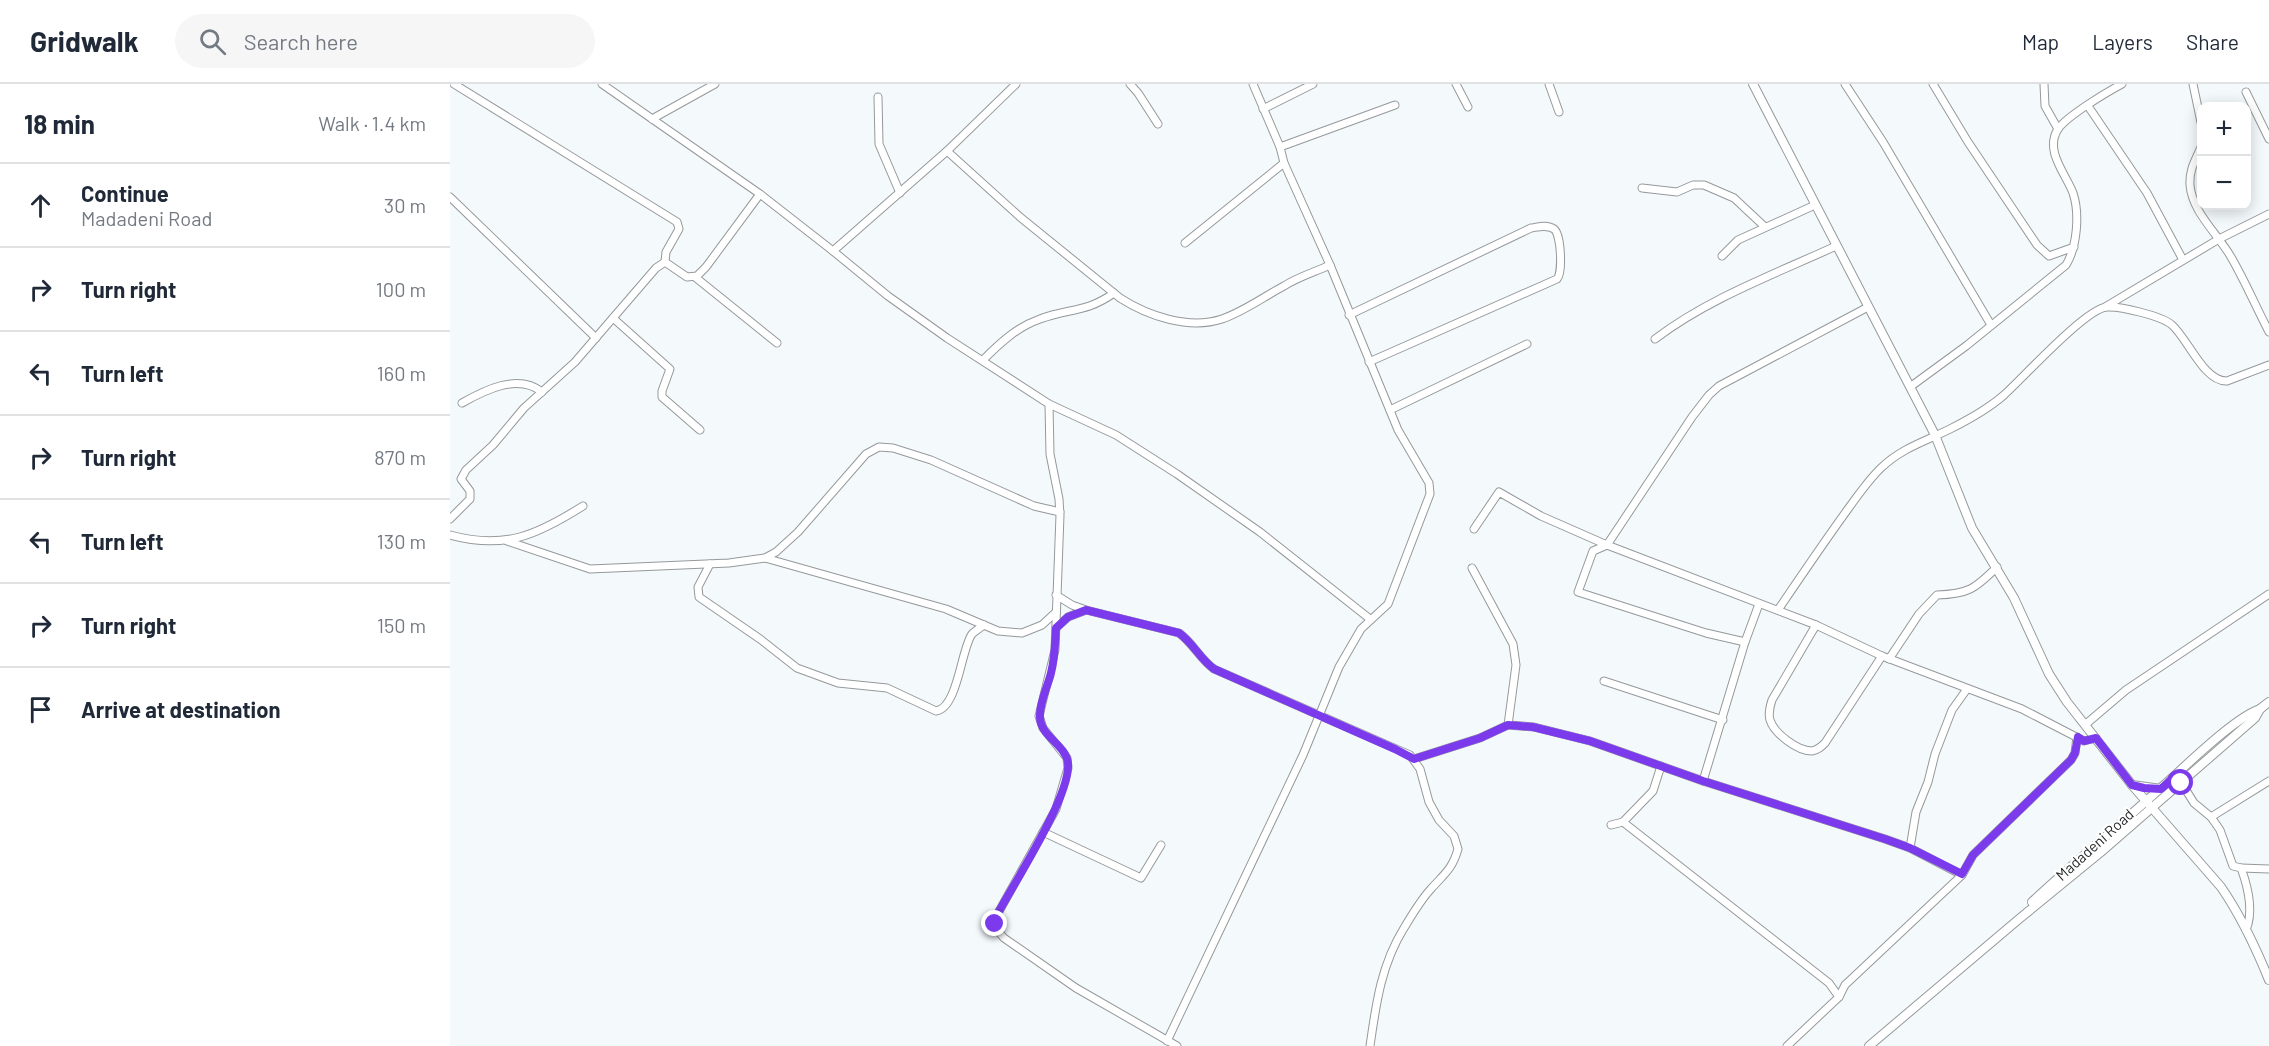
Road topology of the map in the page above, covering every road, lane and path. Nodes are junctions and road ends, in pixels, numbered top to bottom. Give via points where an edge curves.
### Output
1 (454, 84) edge
2 (602, 84) edge
3 (715, 84) edge
4 (1016, 84) edge
5 (1130, 84) edge
6 (1253, 84) edge
7 (1313, 84) edge
8 (1456, 84) edge
9 (1549, 84) edge
10 (1753, 84) edge
11 (1845, 84) edge
12 (1933, 84) edge
13 (2044, 84) edge
14 (2122, 84) edge
15 (2193, 84) edge
16 (2246, 92) dead end
17 (878, 97) dead end
18 (2197, 103) edge
19 (1395, 105) dead end
20 (2088, 106) junction
21 (1468, 107) dead end
22 (1263, 110) junction
23 (1559, 112) dead end
24 (652, 119) junction
25 (1158, 124) dead end
26 (2058, 129) junction
27 (2269, 139) edge
28 (1280, 147) junction
29 (947, 151) junction
30 (2197, 156) edge
31 (1284, 163) junction
32 (1642, 188) dead end
33 (900, 193) junction
34 (760, 194) junction
35 (450, 197) edge
36 (1815, 206) junction
37 (2269, 214) edge
38 (1765, 227) junction
39 (2219, 239) junction
40 (1185, 243) dead end
41 (1836, 246) junction
42 (2074, 247) junction
43 (833, 251) junction
44 (1722, 256) dead end
45 (2183, 260) junction
46 (664, 262) junction
47 (1330, 265) junction
48 (695, 277) junction
49 (1114, 293) junction
50 (1868, 307) junction
51 (2105, 307) junction
52 (1349, 315) junction
53 (613, 318) junction
54 (1992, 325) junction
55 (2269, 332) edge
56 (596, 338) junction
57 (1655, 339) dead end
58 (777, 343) dead end
59 (1527, 344) dead end
60 (983, 360) junction
61 (1369, 362) junction
62 (2269, 365) edge
63 (1910, 387) junction
64 (542, 392) junction
65 (462, 403) dead end
66 (1049, 404) junction
67 (1390, 410) junction
68 (700, 430) dead end
69 (1935, 435) junction
70 (583, 506) dead end
71 (1060, 512) junction
72 (450, 519) edge
73 (1474, 529) dead end
74 (450, 535) edge
75 (507, 541) junction
76 (1607, 545) junction
77 (765, 558) junction
78 (710, 564) junction
79 (1997, 567) junction
80 (1472, 568) dead end
81 (2269, 594) edge
82 (1056, 595) junction
83 (1759, 604) junction
84 (1086, 610) junction
85 (1778, 610) junction
86 (1056, 612) junction
87 (1370, 619) junction
88 (984, 625) junction
89 (1816, 625) junction
90 (1056, 628) junction
91 (1745, 642) junction
92 (1886, 658) junction
93 (1604, 681) dead end
94 (1967, 689) junction
95 (2269, 702) edge
96 (2260, 709) junction
97 (1320, 715) junction
98 (1723, 720) junction
99 (2086, 724) junction
100 (1508, 725) junction
101 (2078, 737) junction
102 (2096, 738) junction
103 (1414, 759) junction
104 (1661, 766) junction
105 (2176, 775) junction
106 (1703, 781) junction
107 (2269, 781) edge
108 (2181, 783) junction
109 (2132, 785) junction
110 (2161, 789) junction
111 (2145, 801) junction
112 (2151, 809) junction
113 (2211, 817) junction
114 (1623, 822) junction
115 (1611, 825) dead end
116 (1043, 832) junction
117 (1161, 845) dead end
118 (1910, 848) junction
119 (2241, 867) junction
120 (2269, 869) edge
121 (1962, 874) junction
122 (2019, 919) junction
123 (2246, 930) junction
124 (2269, 981) edge
125 (1829, 983) junction
126 (1845, 985) junction
127 (1839, 997) junction
128 (1167, 1041) junction
129 (1177, 1046) edge
130 (1370, 1046) edge
131 (1787, 1046) edge
132 (1869, 1046) edge

1 - 46 street via 677,222 679,229
2 - 24 street
3 - 24 street
4 - 29 street
5 - 25 street
6 - 22 street
7 - 22 street
8 - 21 street
9 - 23 street
10 - 36 street
11 - 54 street
12 - 42 street via 2037,245 2049,256
13 - 26 street via 2045,106
14 - 20 street
15 - 18 street
16 - 27 street
17 - 33 street via 879,144
19 - 28 street
20 - 26 street
20 - 45 street via 2147,193
22 - 28 street
24 - 34 street
26 - 42 street via 2055,156 2076,208
28 - 31 street
29 - 33 street
29 - 49 street
30 - 39 street via 2190,186 2200,211
31 - 40 street
31 - 47 street
32 - 38 street via 1677,192 1704,185 1734,198
33 - 43 street
34 - 43 street
34 - 48 street
35 - 56 street
36 - 38 street
36 - 41 street
37 - 39 street
38 - 44 street via 1738,240
39 - 45 street
39 - 55 street
41 - 50 street
41 - 57 street via 1680,320
42 - 54 street via 2066,265
43 - 60 street via 888,296
45 - 51 street
46 - 48 street
46 - 53 street
47 - 49 street via 1220,320 1173,320 1131,305
47 - 52 street
48 - 58 street
49 - 60 street via 1101,303 1023,326
50 - 63 street
50 - 76 street via 1719,386 1709,395
51 - 62 street via 2165,320 2212,376 2221,381
51 - 69 street via 2066,336 1994,403
52 - 61 street
52 - 61 street via 1531,228 1552,227 1557,232 1561,272 1557,279
53 - 56 street
53 - 68 street via 670,369 662,398
54 - 63 street
56 - 64 street
59 - 67 street
60 - 66 street
61 - 67 street
63 - 69 street
64 - 65 street via 534,385 501,384
64 - 72 street via 463,474 461,479 470,491 470,499
66 - 71 street via 1050,454
66 - 87 street via 1142,450 1260,532
67 - 87 street via 1429,483 1430,494 1388,604
69 - 79 street via 1972,528
69 - 85 street via 1900,452 1865,485
70 - 75 street via 555,524
71 - 77 street via 1034,506 931,460 879,447 866,454 786,544
71 - 82 street
73 - 76 street via 1499,492 1541,516
74 - 75 street via 472,542
75 - 78 street via 590,569
76 - 83 street
76 - 91 street via 1593,551 1578,592
77 - 78 street
77 - 88 street via 946,609
78 - 88 street via 698,587 699,597 797,668 838,683 887,688 936,711 943,708 953,691 970,637
79 - 92 street via 1971,590 1937,595
79 - 99 street via 2049,674
80 - 100 street via 1513,644 1516,664
81 - 99 street via 2126,690
82 - 84 street
82 - 86 street
83 - 85 street
83 - 91 street
84 - 90 street via 1068,617
84 - 97 street via 1179,633 1214,669
85 - 89 street
86 - 88 street via 1042,625 1022,633
86 - 90 street
87 - 97 street via 1339,667
89 - 92 street
89 - 92 street via 1772,700 1769,713 1776,730 1800,747 1811,751 1824,743
90 - 116 street via 1052,671 1039,716 1043,728 1067,758 1068,768 1056,809
91 - 98 street
92 - 94 street
93 - 98 street
94 - 101 street via 2022,709
94 - 118 street via 1952,711 1935,754 1916,812
95 - 96 street, Madadeni Road
96 - 105 street, Madadeni Road via 2249,712
96 - 108 street, Madadeni Road
97 - 103 street
97 - 128 street
98 - 106 street
99 - 102 street
100 - 103 street
100 - 104 street via 1590,741
101 - 102 street via 2084,741
101 - 121 street via 2071,760 1973,855
102 - 109 street
103 - 130 street via 1429,802 1438,820 1454,836 1458,849 1446,875 1429,891 1386,963
104 - 106 street
104 - 114 street via 1653,791
105 - 108 street
105 - 110 street, Madadeni Road
106 - 118 street
107 - 113 street
108 - 112 street, Madadeni Road
108 - 113 street via 2194,803
109 - 110 street
109 - 111 street
110 - 111 street, Madadeni Road
111 - 112 street
111 - 122 street, Madadeni Road via 2040,895
112 - 122 street, Madadeni Road
112 - 123 street via 2221,887
113 - 119 street via 2224,838 2233,866
114 - 115 street
114 - 125 street
116 - 117 street via 1140,878
116 - 128 street via 997,915 999,933 1076,988
118 - 121 street
119 - 120 street
119 - 123 street via 2252,918
121 - 126 street
122 - 132 street, Madadeni Road
123 - 124 street
125 - 126 street
125 - 127 street
126 - 127 street
127 - 131 street
128 - 129 street

